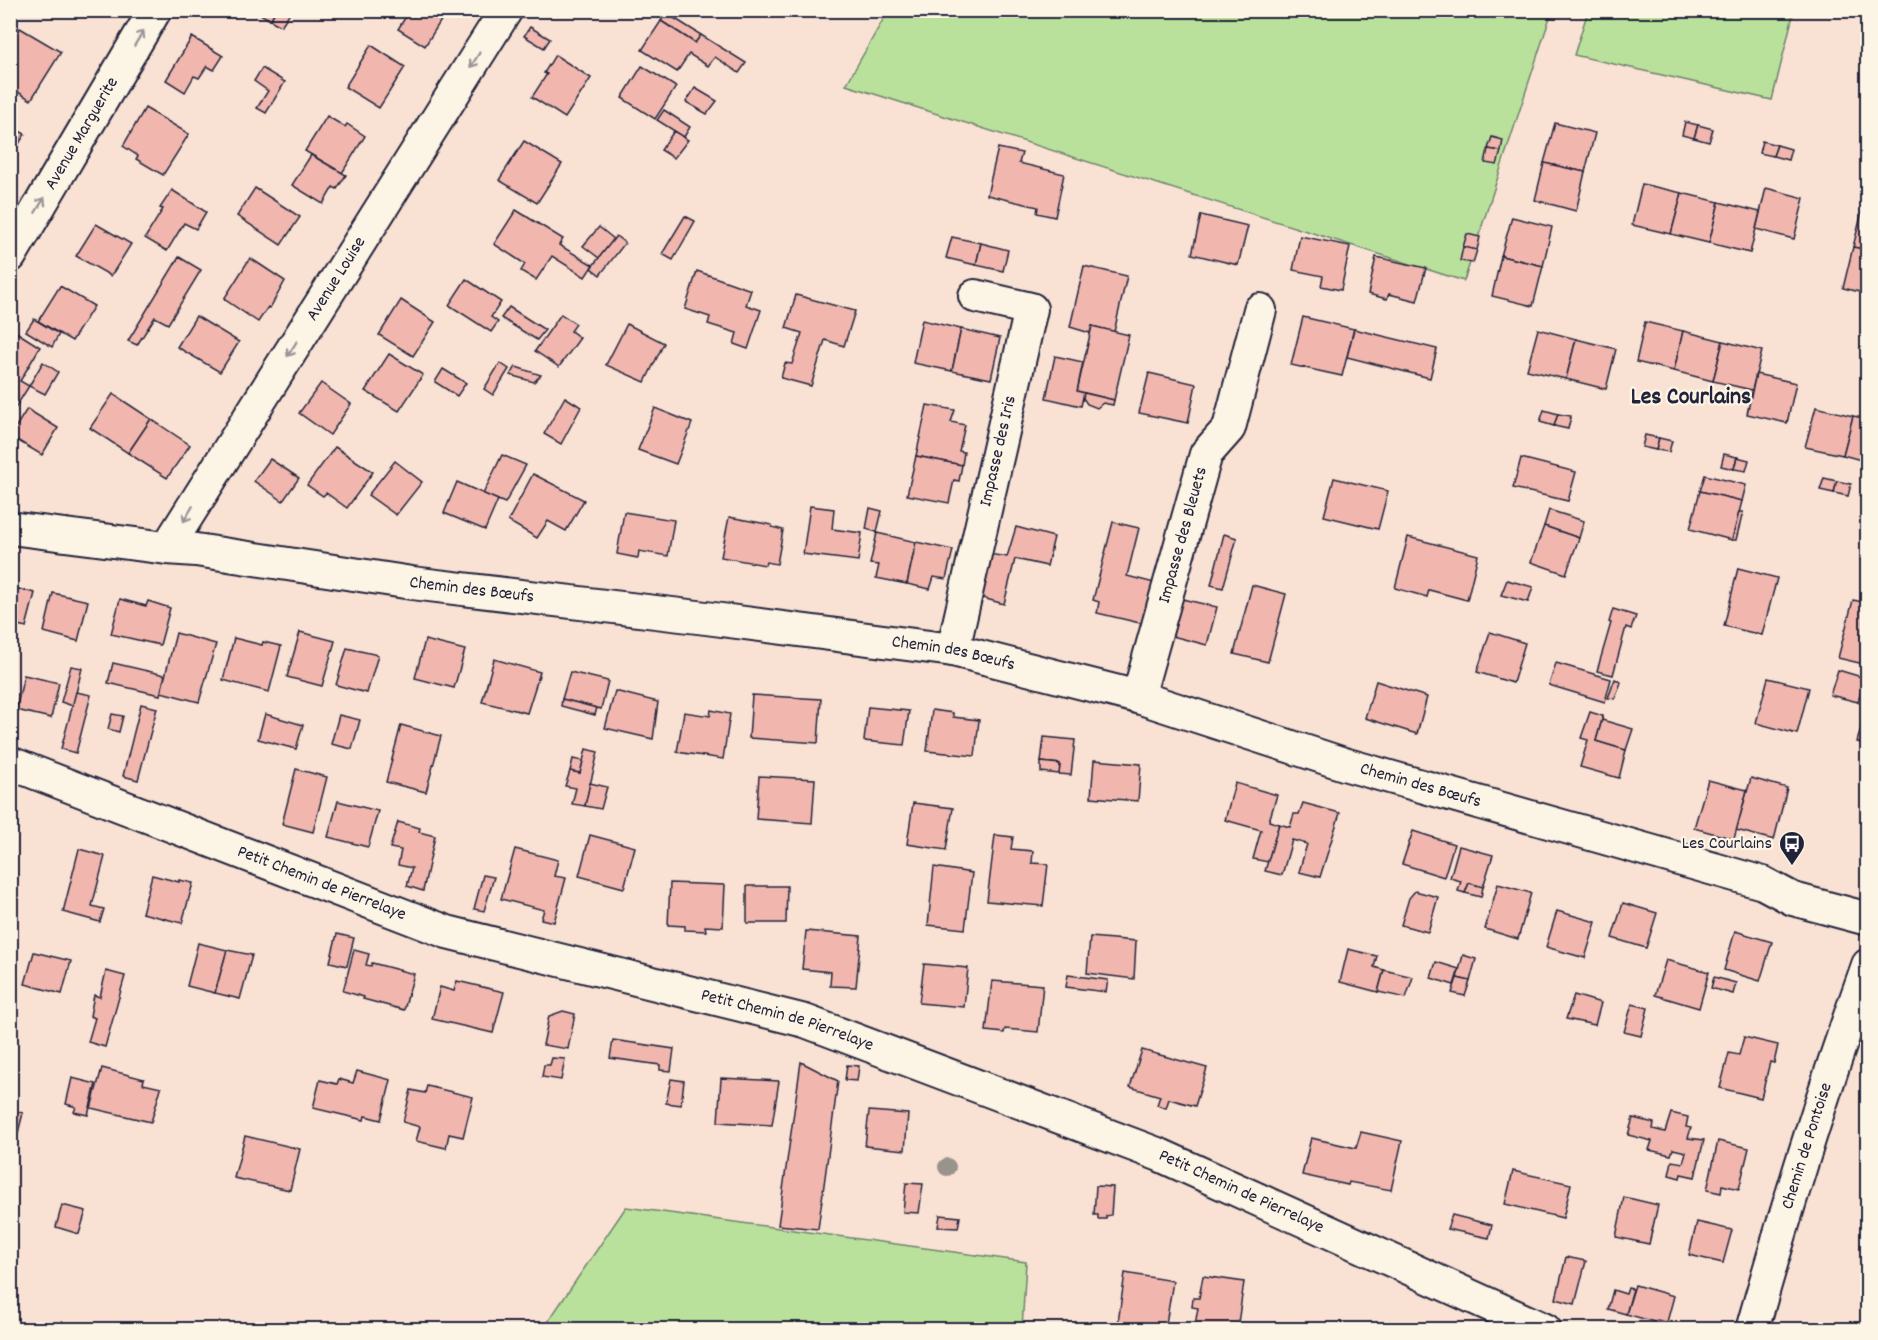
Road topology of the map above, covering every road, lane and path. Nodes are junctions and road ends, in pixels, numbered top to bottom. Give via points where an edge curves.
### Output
1 (155, 10) edge
2 (506, 10) edge
3 (10, 256) edge
4 (975, 296) dead end
5 (1260, 310) dead end
6 (10, 528) edge
7 (167, 548) junction
8 (952, 650) junction
9 (1138, 697) junction
10 (10, 763) edge
11 (1763, 883) junction
12 (1868, 901) edge
13 (1868, 919) edge
14 (1868, 965) edge
15 (1545, 1329) edge
16 (1752, 1329) edge

3 -> 1 street, Avenue Marguerite
2 -> 7 street, Avenue Louise
4 - 8 street, Impasse des Iris via 1031,309
5 - 9 street, Impasse des Bleuets via 1229,428 1206,454
6 - 7 street, Chemin des Bœufs
7 - 8 street, Chemin des Bœufs via 412,583
8 - 9 street, Chemin des Bœufs
9 - 11 street, Chemin des Bœufs via 1344,764
10 - 15 street, Petit Chemin de Pierrelaye via 447,932 805,1021 1160,1155
11 - 12 street via 1797,885
11 - 13 street, Chemin des Bœufs via 1793,899
14 - 16 street, Chemin de Pontoise via 1822,1095

